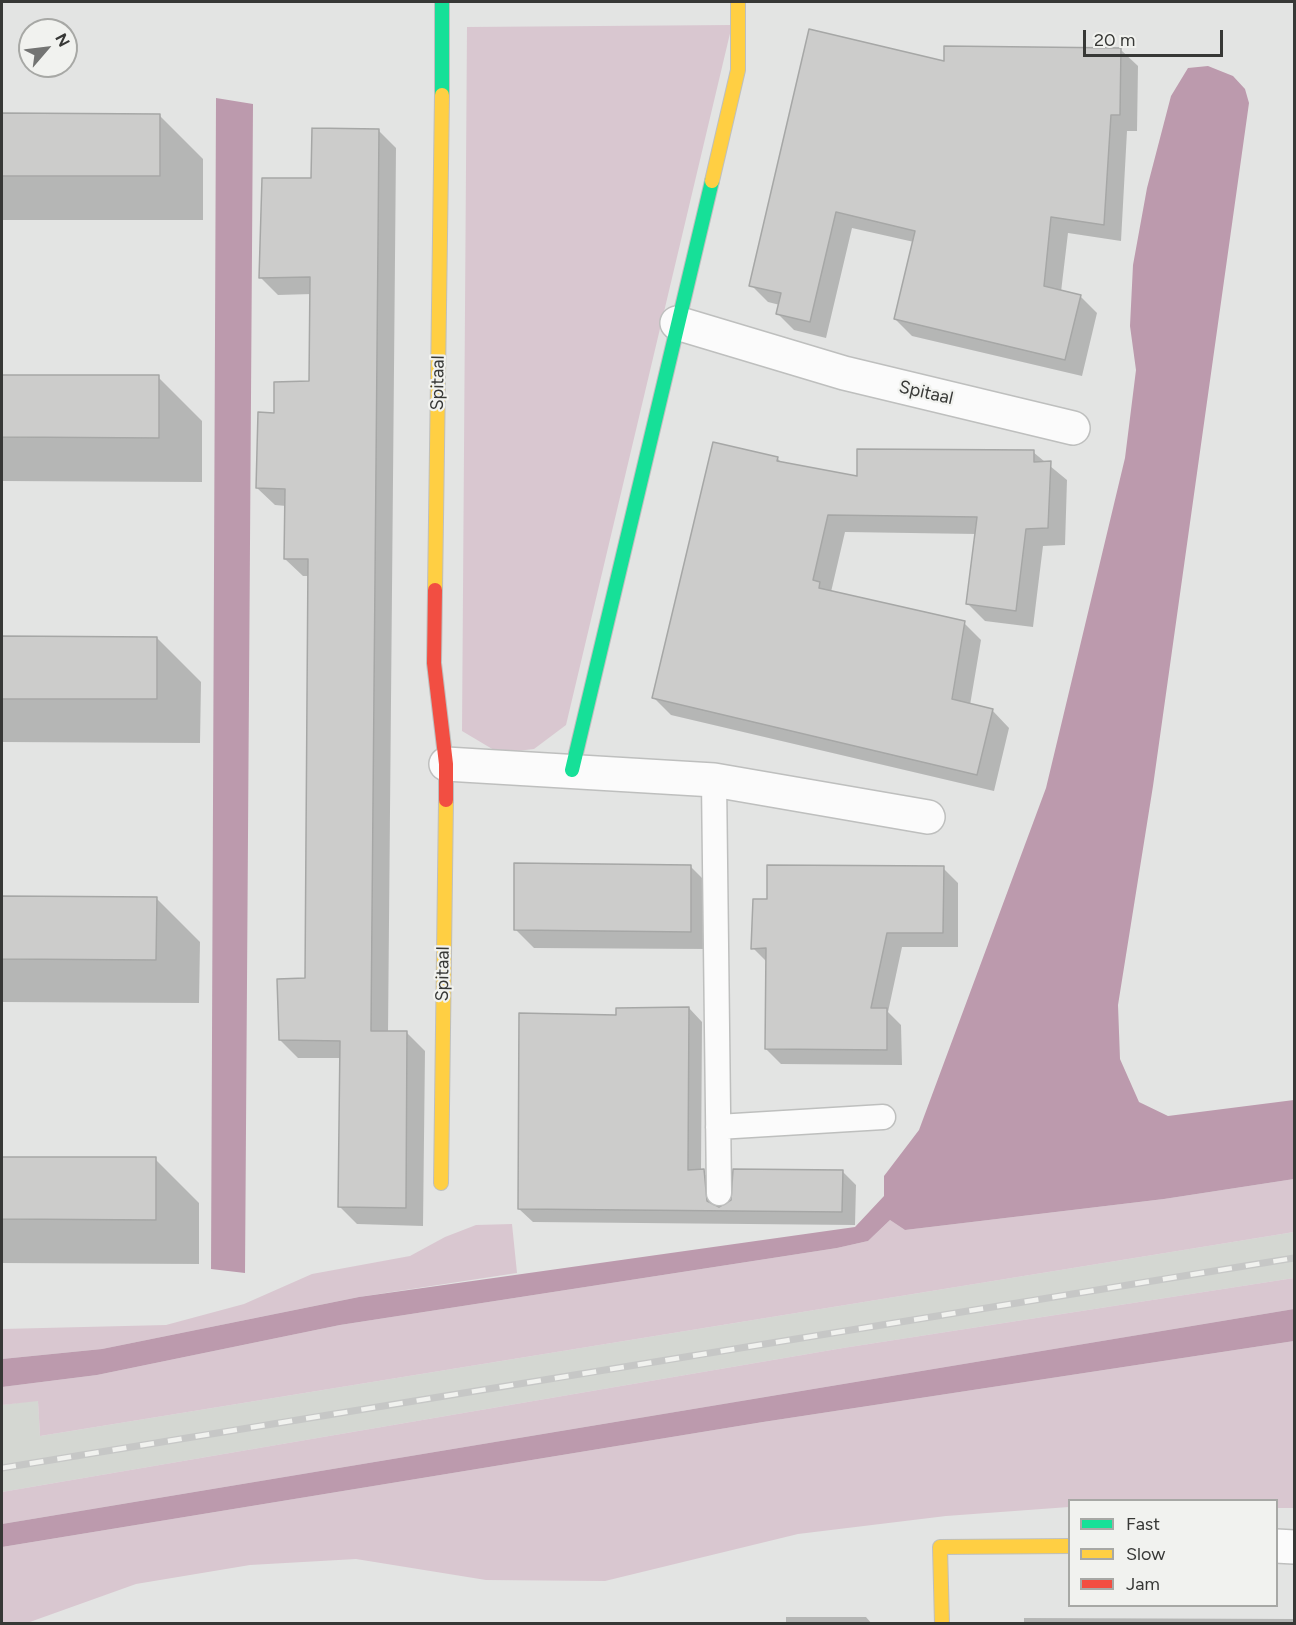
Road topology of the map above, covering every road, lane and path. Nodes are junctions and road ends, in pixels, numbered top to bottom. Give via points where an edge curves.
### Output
1 (442, 2) edge
2 (738, 2) edge
3 (677, 323) junction
4 (1073, 428) dead end
5 (446, 764) junction
6 (572, 770) junction
7 (714, 780) junction
8 (928, 817) dead end
9 (883, 1117) dead end
10 (718, 1127) junction
11 (441, 1184) dead end
12 (719, 1193) dead end
13 (1068, 1546) edge
14 (1278, 1546) edge
15 (1294, 1546) edge
16 (942, 1623) edge

1 - 5 street, Spitaal via 434,663
2 - 3 street via 738,70
3 - 4 street, Spitaal via 844,373
3 - 6 street
5 - 6 street
5 - 11 street, Spitaal
6 - 7 street
7 - 8 street
7 - 10 lane
9 - 10 lane
10 - 12 lane
13 - 16 street via 940,1547
14 - 15 street

